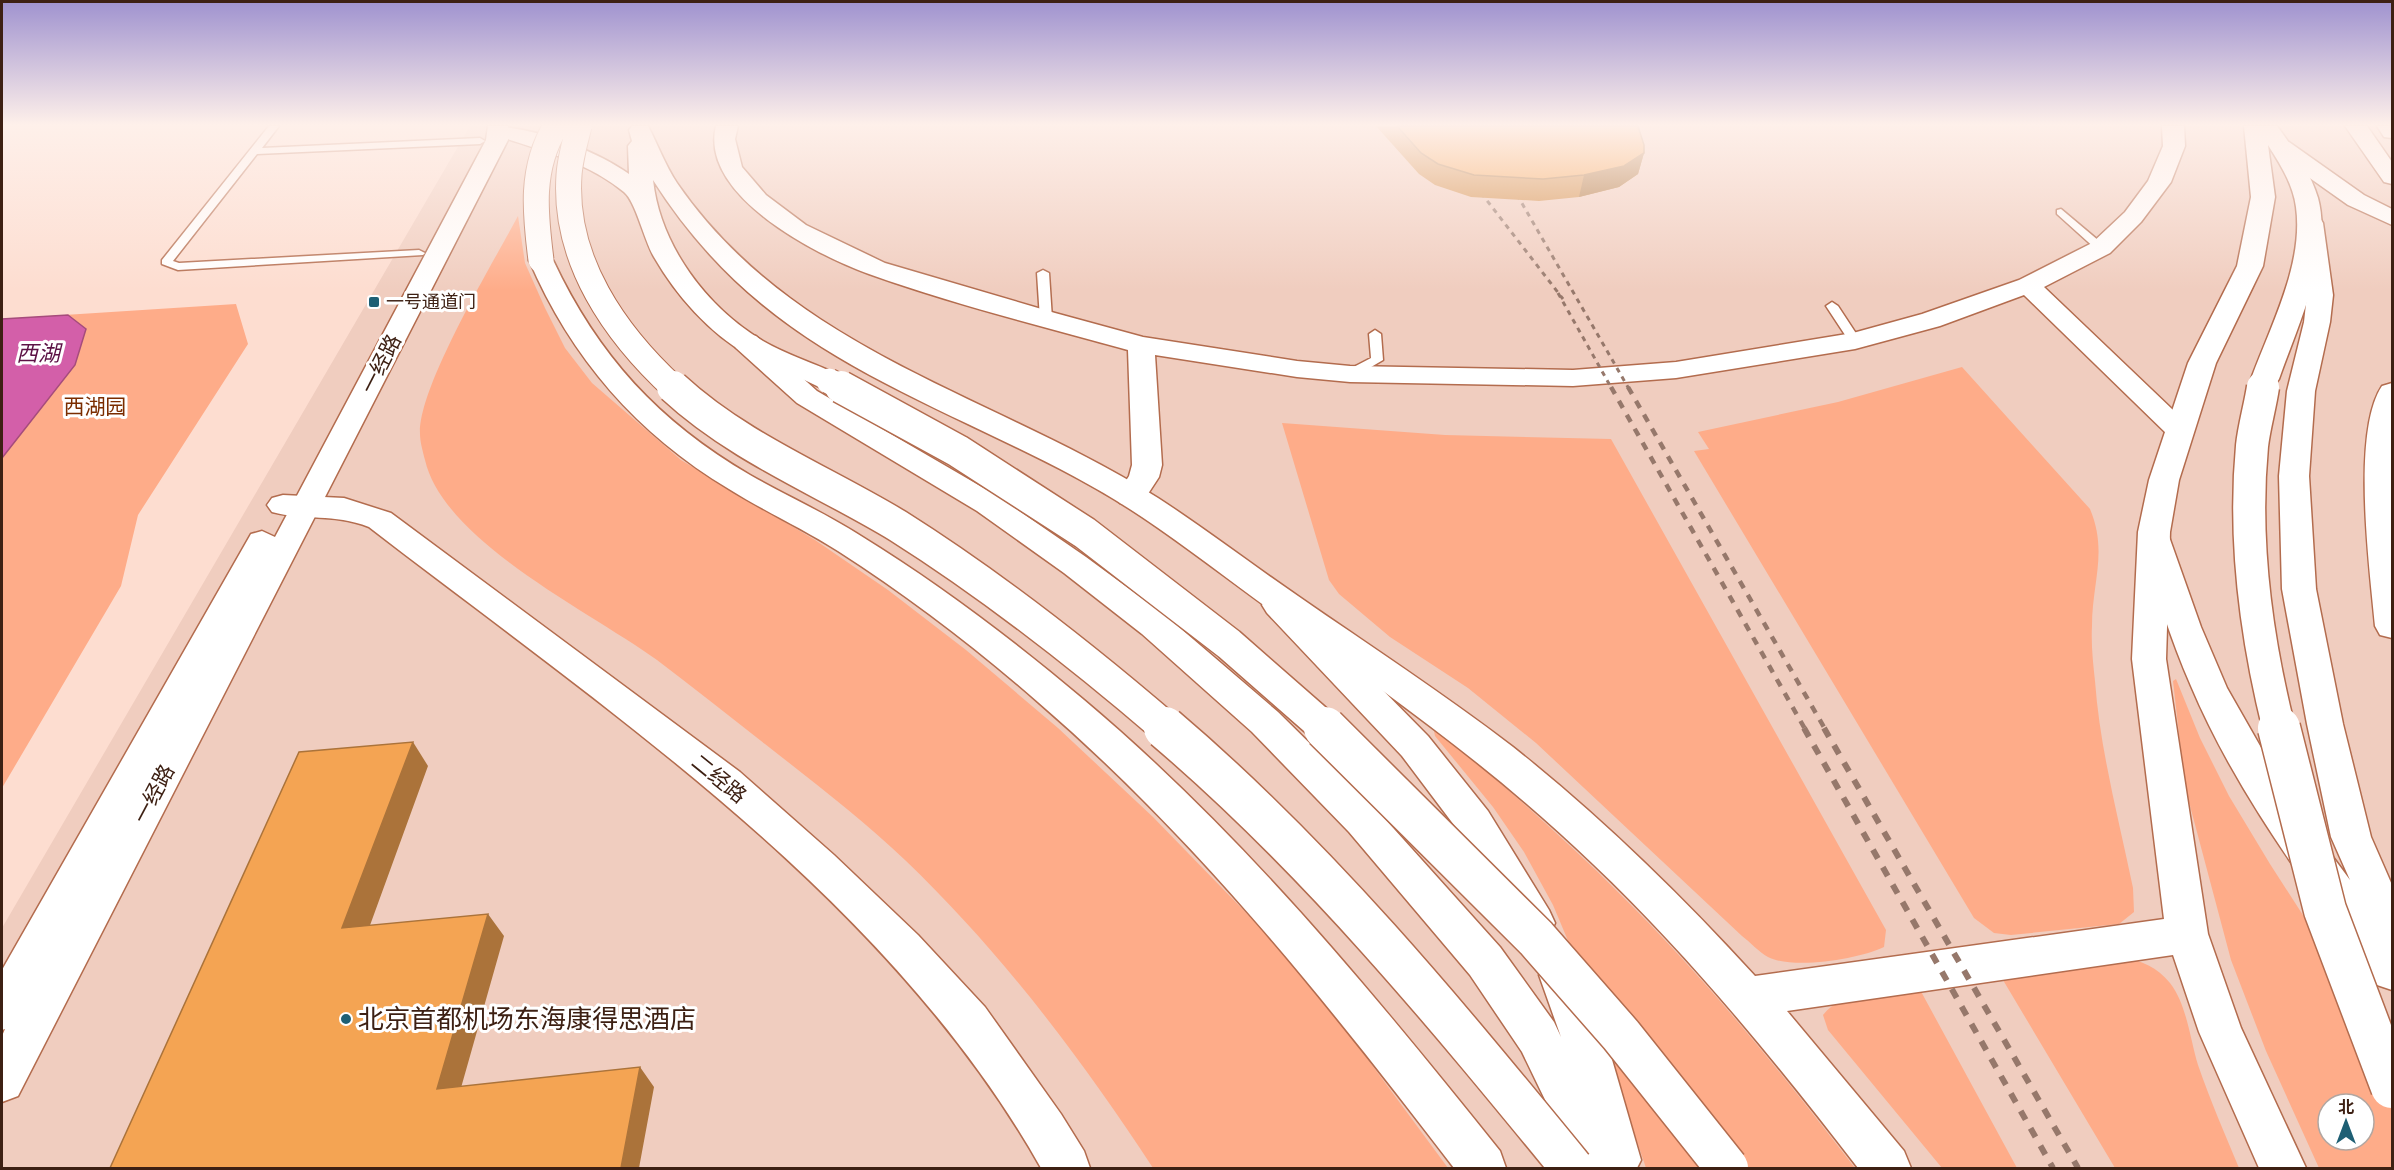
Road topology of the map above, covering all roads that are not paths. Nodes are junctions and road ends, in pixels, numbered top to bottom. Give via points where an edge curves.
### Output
1 (232, 181) edge
2 (462, 181) edge
3 (475, 181) edge
4 (537, 181) edge
5 (570, 181) edge
6 (624, 181) edge
7 (641, 181) edge
8 (664, 181) edge
9 (742, 181) edge
10 (2160, 181) edge
11 (2261, 181) edge
12 (2299, 181) edge
13 (2329, 181) edge
14 (645, 200) junction
15 (2309, 209) junction
16 (2061, 212) dead end
17 (2392, 218) edge
18 (2101, 248) junction
19 (419, 253) junction
20 (1043, 273) dead end
21 (2028, 285) junction
22 (1832, 306) dead end
23 (1046, 319) junction
24 (1375, 334) dead end
25 (1855, 341) junction
26 (746, 342) junction
27 (1141, 345) junction
28 (1350, 374) junction
29 (2392, 392) edge
30 (2179, 430) junction
31 (1131, 496) junction
32 (296, 505) junction
33 (2154, 532) junction
34 (1263, 588) junction
35 (2392, 626) edge
36 (2392, 923) edge
37 (2187, 934) junction
38 (2392, 971) edge
39 (1746, 997) junction
40 (2, 1010) edge
41 (2, 1080) edge
42 (2392, 1087) edge
43 (2277, 1155) edge
44 (1067, 1168) edge
45 (1484, 1168) edge
46 (1572, 1168) edge
47 (1603, 1168) edge
48 (1620, 1168) edge
49 (1727, 1168) edge
50 (1887, 1168) edge

1 - 19 lane via 166,262 178,267
2 - 19 main road, 一经路
3 - 32 main road, 一经路
4 - 45 main road, bridge via 541,260 554,293 582,342 617,385 671,435 735,479 851,544 980,636 1077,714 1252,886 1329,973
5 - 46 main road, bridge via 570,215 576,243 598,296 645,358 681,394 731,433 871,510 978,580 1149,714 1343,898
6 - 14 main road
7 - 14 main road
8 - 31 main road via 695,225 751,281 843,346
9 - 23 main road via 758,200 796,230 876,268
10 - 18 main road via 2133,217
11 - 30 main road via 2263,197 2250,266 2202,363
12 - 15 main road
13 - 17 main road
14 - 26 main road via 658,242 677,273
15 - 36 main road via 2320,295 2301,391 2294,476 2299,589 2351,837 2380,905
15 - 42 main road, bridge via 2307,246 2265,379 2252,445 2249,522 2254,602 2268,686 2325,910
16 - 18 lane
18 - 21 main road
19 - 32 main road, 一经路
20 - 23 lane
21 - 25 main road via 1931,320
21 - 30 main road
22 - 25 lane
23 - 27 main road
24 - 28 lane via 1377,360
25 - 28 main road via 1676,370 1574,378
26 - 47 main road via 807,397 988,504 1075,565 1154,625 1265,722 1363,821 1485,961 1538,1036
26 - 49 main road, bridge via 829,381 958,452 1085,533 1229,644 1322,725 1536,938 1621,1035
27 - 28 main road
27 - 31 main road via 1147,465
29 - 35 main road via 2384,420 2378,493
30 - 33 main road
31 - 34 main road
32 - 40 main road, 一经路
32 - 41 main road, 一经路
32 - 44 main road, 二经路 via 360,511 380,520 726,783 903,948 970,1022
33 - 37 main road via 2149,659
33 - 38 main road via 2184,627 2240,748 2278,813
34 - 39 main road via 1413,693 1542,793 1654,897
34 - 48 main road via 1415,746 1488,844 1559,971 1582,1032
37 - 39 main road
37 - 43 main road via 2221,1032
39 - 50 main road

